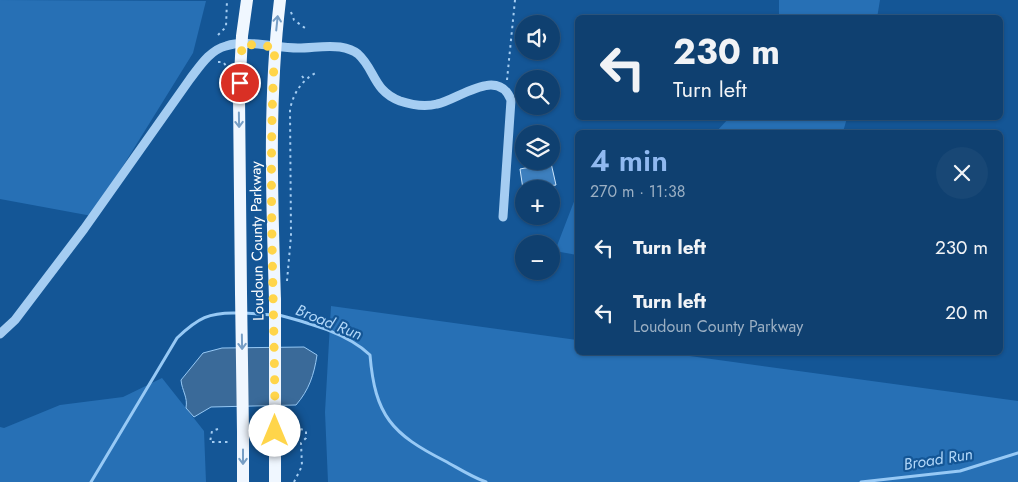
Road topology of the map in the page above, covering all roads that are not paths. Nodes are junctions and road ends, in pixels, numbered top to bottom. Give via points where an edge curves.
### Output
1 (247, 0) edge
2 (280, 0) edge
3 (242, 44) junction
4 (275, 47) junction
5 (503, 217) dead end
6 (0, 334) edge
7 (243, 482) edge
8 (275, 482) edge

1 - 3 main road, Loudoun County Parkway
4 -> 2 main road, Loudoun County Parkway
3 - 4 lane
3 - 6 lane via 227,45 206,58 84,229
3 -> 7 main road, Loudoun County Parkway, bridge via 239,97
4 - 5 lane via 348,49 358,54 382,90 411,104 437,104 483,86 506,91 511,100
4 - 8 main road, Loudoun County Parkway, bridge via 271,158

